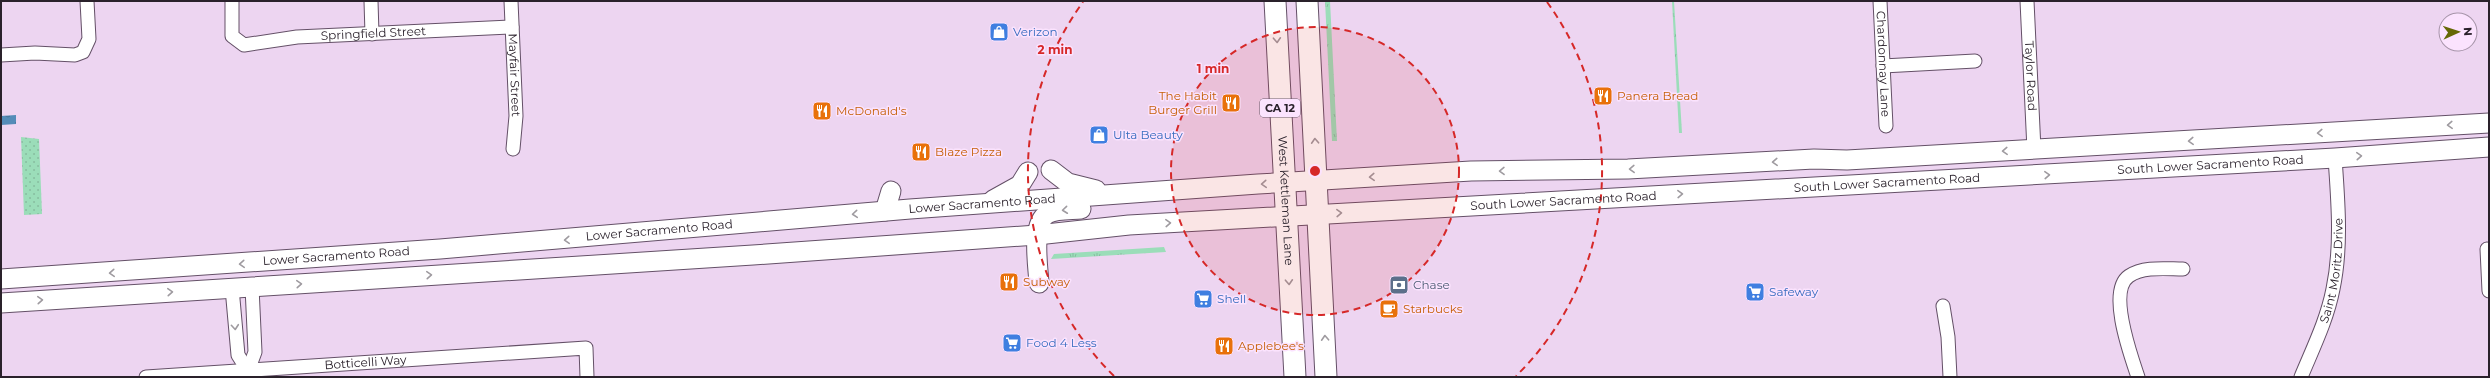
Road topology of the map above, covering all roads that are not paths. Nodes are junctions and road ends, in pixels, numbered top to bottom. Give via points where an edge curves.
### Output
1 (87, 1) edge
2 (232, 1) edge
3 (371, 1) edge
4 (511, 1) edge
5 (1275, 1) edge
6 (1307, 1) edge
7 (1880, 1) edge
8 (2027, 1) edge
9 (512, 27) junction
10 (372, 34) junction
11 (1, 55) edge
12 (1975, 60) dead end
13 (1883, 66) junction
14 (2489, 123) edge
15 (1886, 126) dead end
16 (2489, 147) edge
17 (513, 149) dead end
18 (2034, 150) junction
19 (2335, 158) junction
20 (1051, 170) dead end
21 (1028, 172) dead end
22 (1973, 179) junction
23 (1317, 180) junction
24 (1284, 182) junction
25 (884, 192) dead end
26 (1129, 193) junction
27 (974, 204) junction
28 (885, 211) junction
29 (1318, 214) junction
30 (1286, 216) junction
31 (1037, 235) junction
32 (2487, 249) dead end
33 (2183, 269) dead end
34 (1, 279) edge
35 (1039, 283) dead end
36 (252, 287) junction
37 (232, 288) junction
38 (2489, 291) edge
39 (1, 303) edge
40 (1943, 306) dead end
41 (248, 374) edge
42 (146, 377) edge
43 (587, 377) edge
44 (1295, 377) edge
45 (1326, 377) edge
46 (1950, 377) edge
47 (2138, 377) edge
48 (2301, 377) edge

1 - 11 street via 89,39 82,52 75,55
2 - 10 street, Springfield Street via 232,31 237,41 244,45 297,38
3 - 10 street
4 - 9 street, Mayfair Street
5 -> 24 main road, West Kettleman Lane / CA 12
23 -> 6 main road, CA 12
7 - 13 street, Chardonnay Lane
8 - 18 street, Taylor Road
9 - 10 street, Springfield Street
9 - 17 street, Mayfair Street via 516,116
12 - 13 street
13 - 15 street, Chardonnay Lane
14 -> 18 main road, South Lower Sacramento Road
19 -> 16 main road, South Lower Sacramento Road
18 - 22 main road via 2033,159 2026,164 1990,168
18 -> 23 main road, South Lower Sacramento Road via 1674,168 1470,171
22 -> 19 main road, South Lower Sacramento Road
19 - 48 street, Saint Moritz Drive via 2338,229 2336,276 2322,328
20 - 26 main road via 1068,183 1088,189
21 - 27 main road via 1020,185 1010,191 997,198
29 -> 22 main road, South Lower Sacramento Road
23 - 24 main road, Lower Sacramento Road
23 - 29 main road, CA 12
24 -> 26 main road, Lower Sacramento Road
24 - 30 main road, West Kettleman Lane / CA 12
25 - 28 main road
26 - 27 main road, Lower Sacramento Road
26 -> 31 main road via 1108,204 1048,213 1040,221
27 - 28 main road, Lower Sacramento Road
28 -> 34 main road, Lower Sacramento Road via 610,236 221,266
29 - 30 main road, South Lower Sacramento Road
45 -> 29 main road, CA 12
31 -> 30 main road, Lower Sacramento Road via 1129,225
30 -> 44 main road, West Kettleman Lane / CA 12
31 - 35 main road
36 -> 31 main road, Lower Sacramento Road
32 - 38 street
33 - 47 street via 2143,271 2130,275 2122,284 2120,297 2124,333
36 - 37 main road, Lower Sacramento Road
36 - 41 street via 255,352
39 -> 37 main road, Lower Sacramento Road
37 -> 41 street via 238,355
40 - 46 street
41 - 42 street, Botticelli Way
41 - 43 street, Botticelli Way via 586,348

